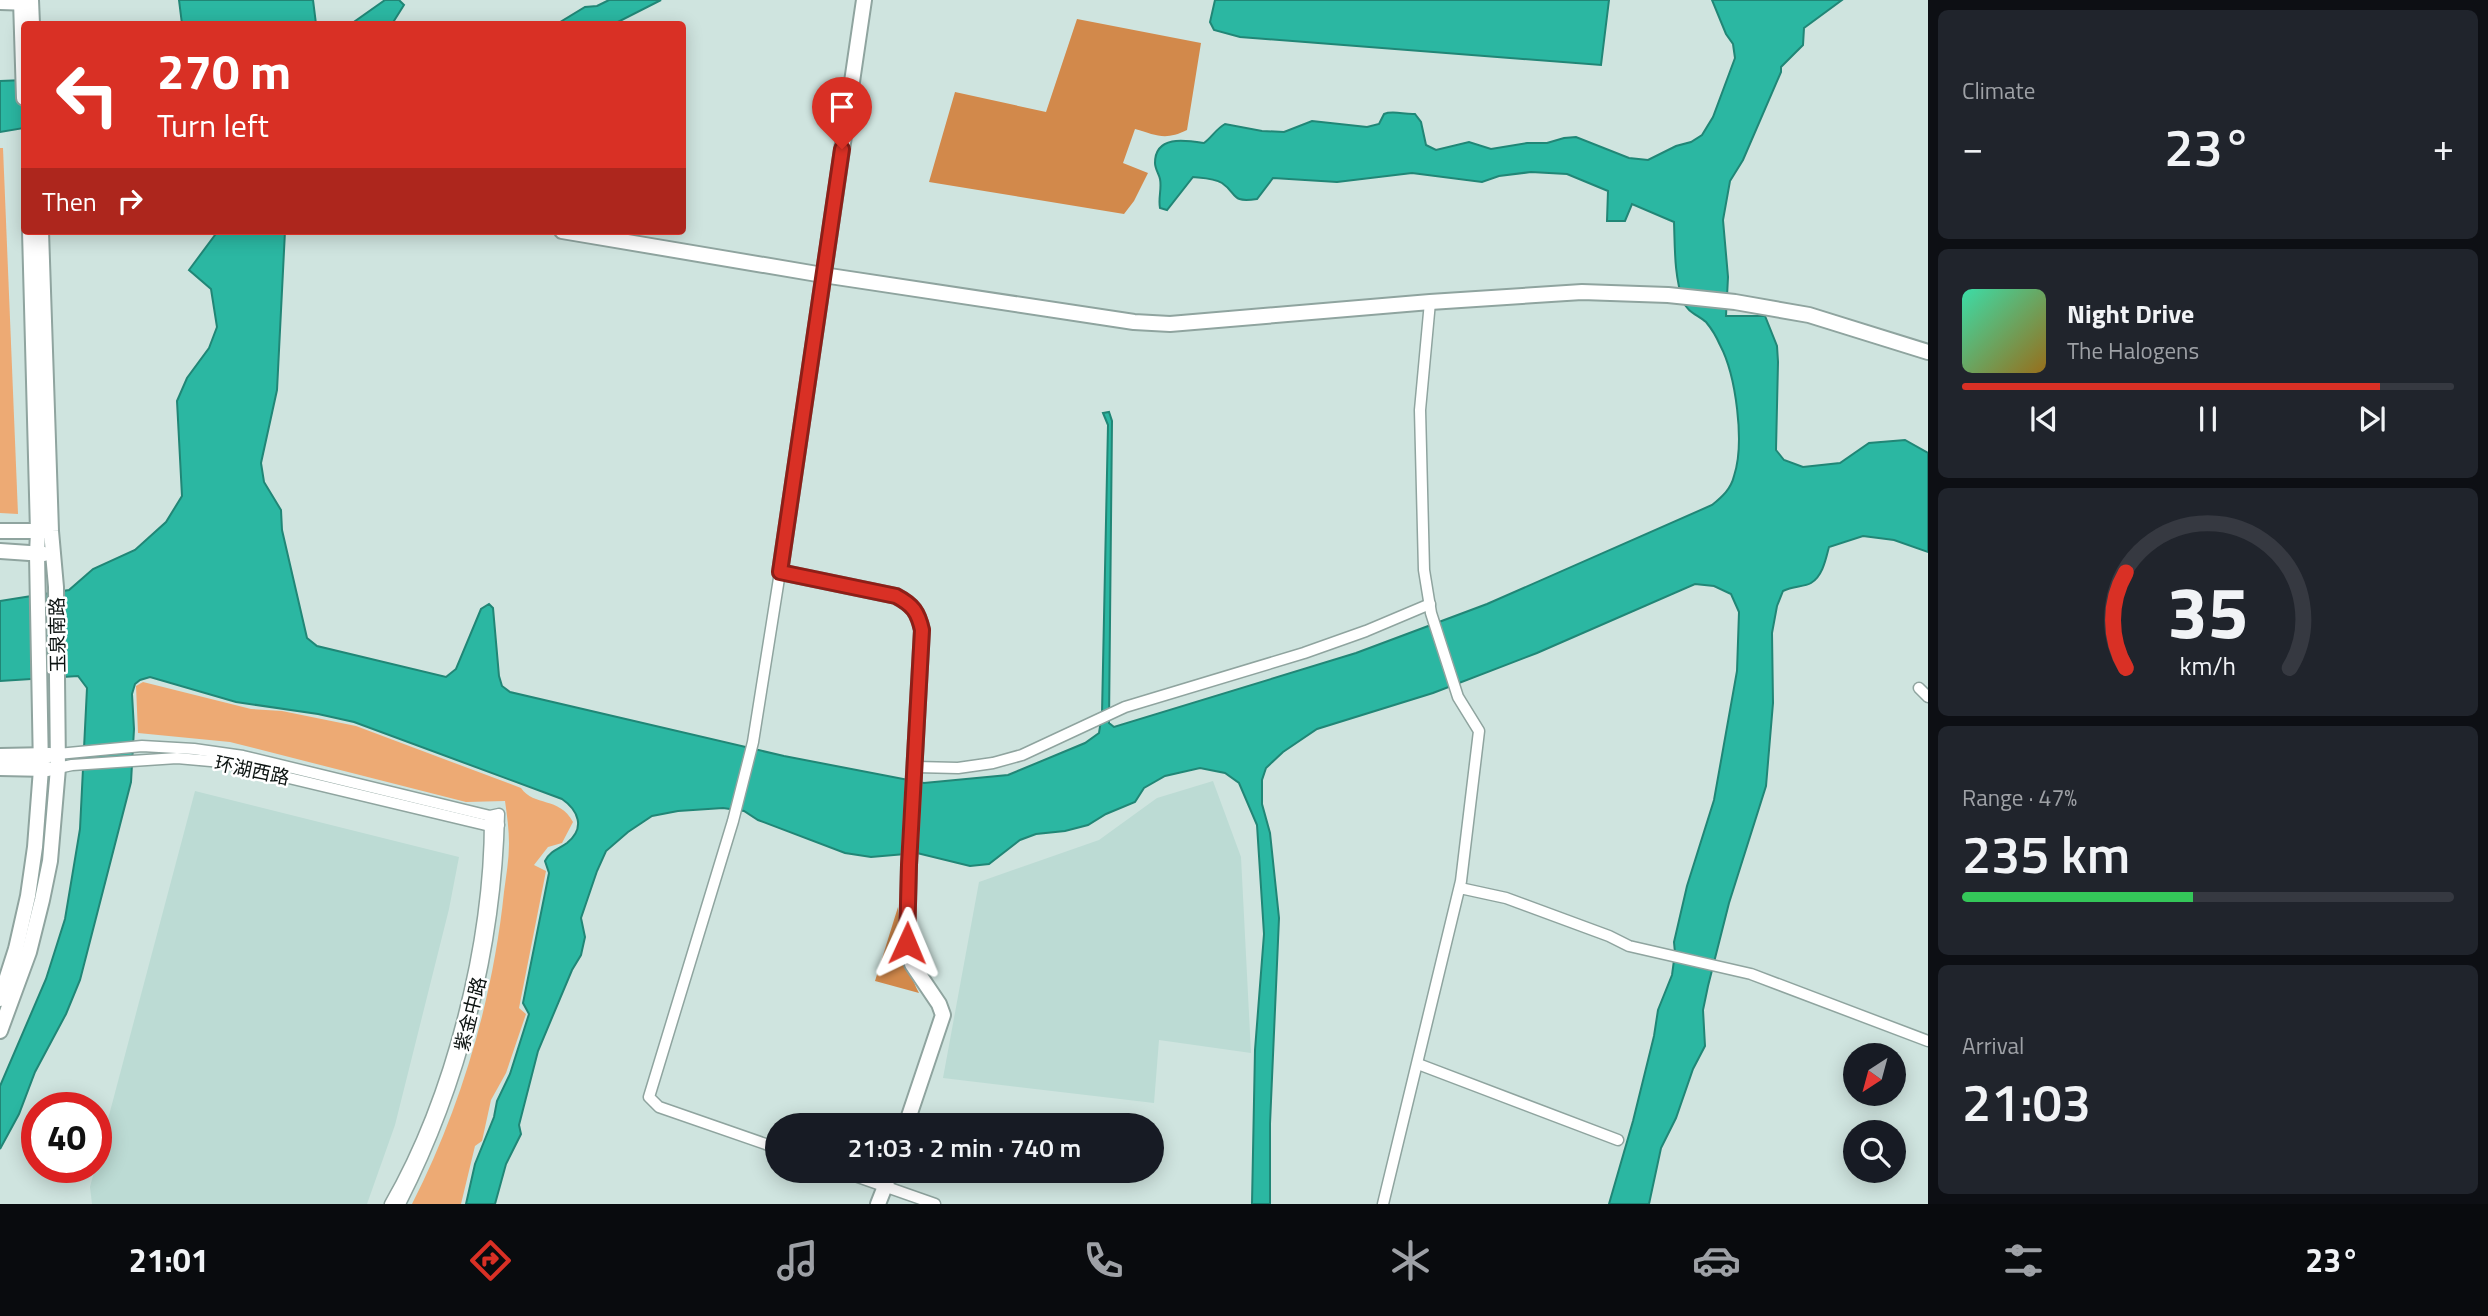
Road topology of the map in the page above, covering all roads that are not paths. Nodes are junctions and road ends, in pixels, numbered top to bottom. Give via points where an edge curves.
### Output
1 (864, 0) edge
2 (26, 1) edge
3 (0, 2) edge
4 (25, 21) edge
5 (31, 21) edge
6 (30, 235) edge
7 (41, 235) edge
8 (586, 235) edge
9 (823, 275) junction
10 (1430, 302) junction
11 (1928, 352) edge
12 (0, 531) edge
13 (45, 531) junction
14 (0, 551) edge
15 (37, 554) junction
16 (54, 555) junction
17 (780, 572) junction
18 (1430, 608) junction
19 (1919, 688) dead end
20 (1928, 697) edge
21 (0, 756) edge
22 (65, 760) junction
23 (41, 762) junction
24 (0, 768) edge
25 (916, 768) junction
26 (495, 820) junction
27 (1460, 888) junction
28 (0, 999) edge
29 (0, 1031) edge
30 (1928, 1031) edge
31 (1928, 1039) edge
32 (1418, 1064) junction
33 (910, 1113) edge
34 (1618, 1140) dead end
35 (765, 1144) edge
36 (877, 1183) edge
37 (887, 1183) edge
38 (886, 1186) junction
39 (390, 1204) edge
40 (400, 1204) edge
41 (878, 1204) edge
42 (935, 1204) edge
43 (1383, 1204) edge

1 - 9 street
2 - 3 street
2 - 4 street
2 - 5 street
6 - 13 street, 玉泉南路
7 - 13 street, 玉泉南路
8 - 9 street
9 - 10 street via 1158,323
9 - 17 street
10 - 11 street via 1582,292 1668,295 1809,315
10 - 18 street via 1420,410 1424,570
12 - 13 street
13 - 15 street, 玉泉南路
13 - 16 street, 玉泉南路
14 - 15 street
15 - 16 street
15 - 23 street, 玉泉南路
16 - 22 street, 玉泉南路
17 - 25 street via 896,596 918,614 922,630
17 - 35 street via 753,742 649,1097 659,1107
18 - 25 street via 1304,653 1125,707 1022,755 958,768
18 - 27 street via 1458,698 1479,731
19 - 20 street
21 - 23 street, 环湖西路
22 - 23 street, 环湖西路
22 - 26 street, 环湖西路 via 222,762
22 - 26 street, 环湖西路 via 142,746 194,749 243,756
22 - 29 street, 玉泉南路 via 42,900
23 - 24 street, 环湖西路
23 - 28 street, 玉泉南路 via 28,897
25 - 33 street via 907,943 912,964 943,1015
26 - 39 street, 紫金中路 via 471,985 437,1102
26 - 40 street, 紫金中路 via 496,880 477,991 441,1112
27 - 31 street via 1506,898 1629,946 1760,977
27 - 32 street
30 - 31 street
32 - 34 street
32 - 43 street
36 - 38 street
37 - 38 street
38 - 41 street
38 - 42 street

